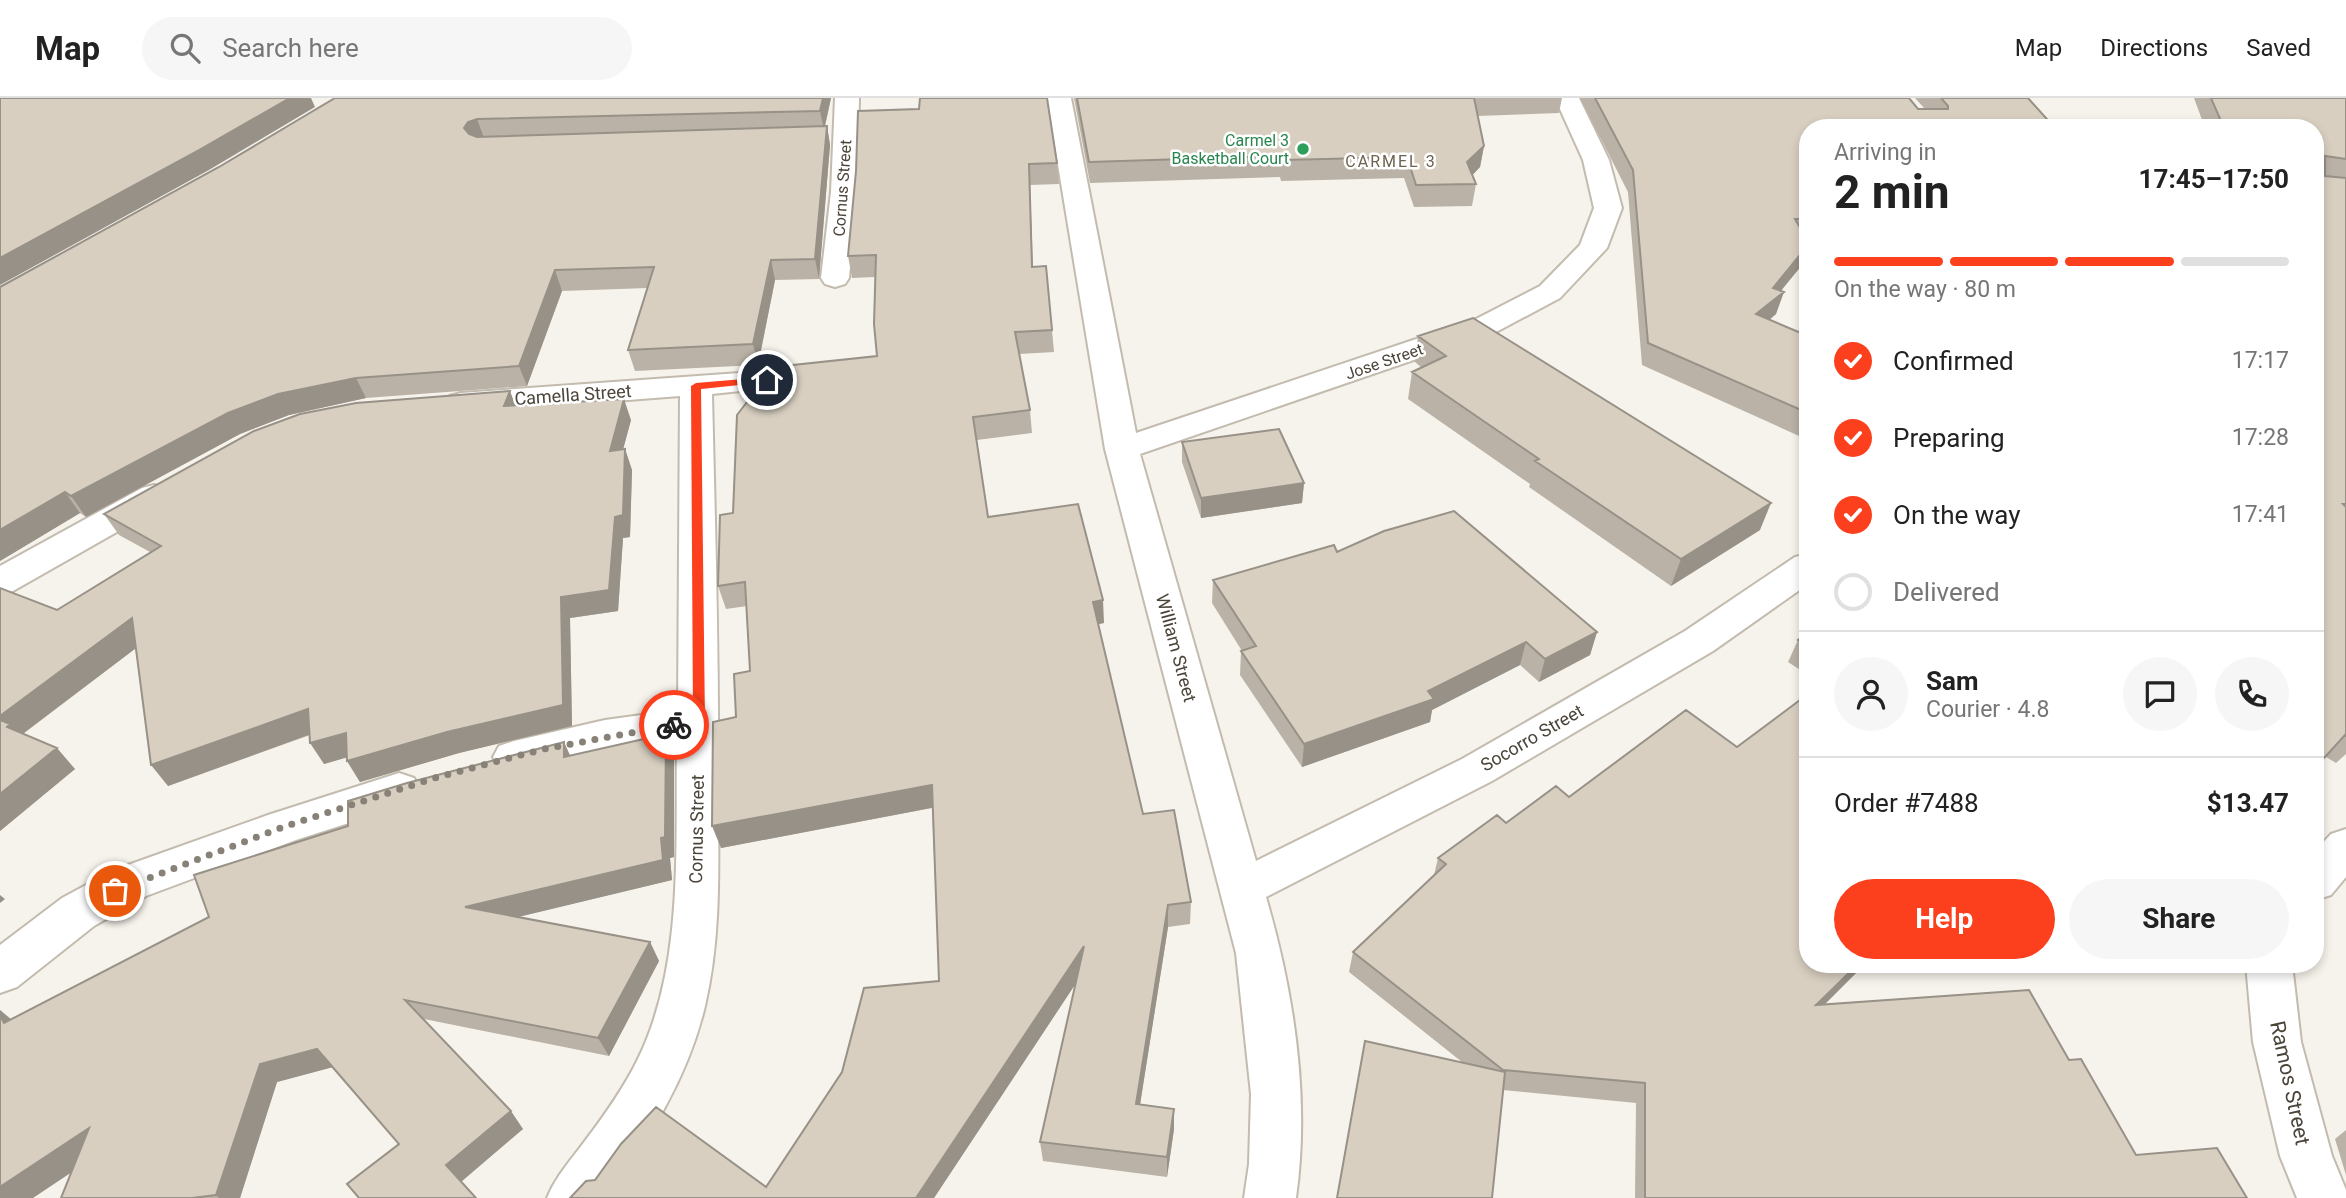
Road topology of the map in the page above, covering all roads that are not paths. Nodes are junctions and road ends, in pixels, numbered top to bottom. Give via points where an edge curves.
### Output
1 (847, 98) edge
2 (1059, 98) edge
3 (1567, 98) edge
4 (835, 278) dead end
5 (767, 380) edge
6 (696, 386) junction
7 (435, 405) edge
8 (1122, 449) junction
9 (175, 484) edge
10 (1799, 572) edge
11 (0, 582) edge
12 (699, 722) junction
13 (2346, 847) edge
14 (2324, 872) edge
15 (1243, 888) junction
16 (0, 972) edge
17 (2270, 973) edge
18 (573, 1198) edge
19 (1270, 1198) edge
20 (2323, 1198) edge

1 - 4 street, Cornus Street
2 - 8 street, William Street
3 - 8 street, Jose Street via 1596,160 1608,208 1593,248 1550,292 1487,325
5 - 6 street, Camella Street
6 - 7 street, Camella Street
6 - 12 street, Cornus Street
8 - 15 street, William Street
9 - 11 street
10 - 15 street, Socorro Street via 1699,641 1477,770
12 - 16 street via 593,738 458,772 283,827 130,883 78,912
12 - 18 street, Cornus Street via 694,937 673,1035 634,1116
13 - 14 street
15 - 19 street, William Street via 1259,953 1276,1094
17 - 20 street, Ramos Street via 2277,1042 2306,1156

